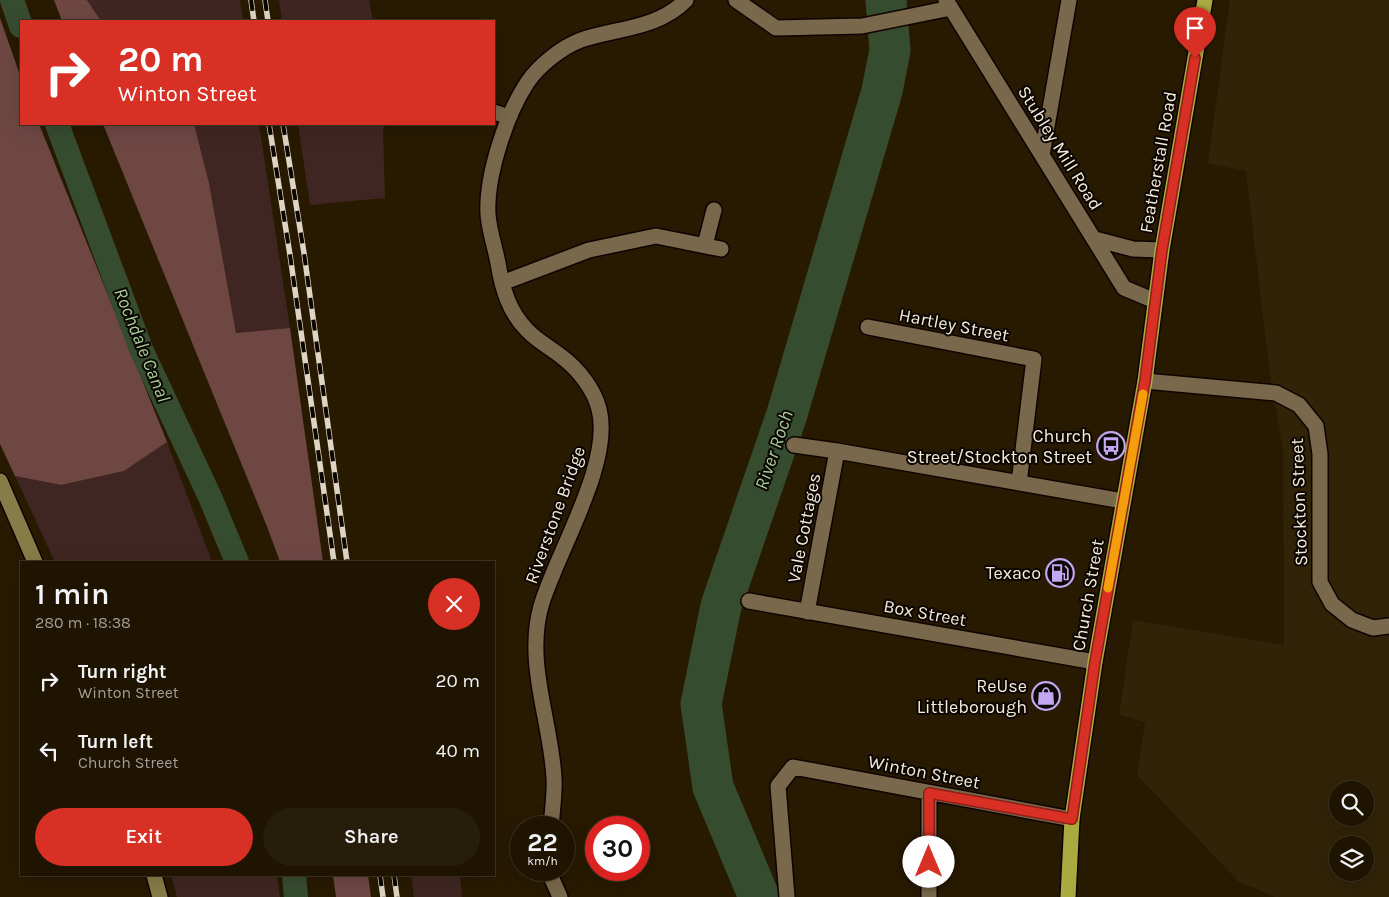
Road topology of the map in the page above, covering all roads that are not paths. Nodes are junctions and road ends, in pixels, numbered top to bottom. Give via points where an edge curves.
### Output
1 (686, 0) edge
2 (736, 0) edge
3 (1069, 0) edge
4 (1205, 0) edge
5 (948, 4) edge
6 (495, 112) edge
7 (509, 117) junction
8 (1042, 155) junction
9 (714, 210) dead end
10 (1094, 239) junction
11 (705, 245) junction
12 (721, 249) dead end
13 (1162, 250) junction
14 (502, 283) junction
15 (1155, 301) junction
16 (868, 327) dead end
17 (1145, 381) junction
18 (794, 445) dead end
19 (837, 451) junction
20 (0, 481) edge
21 (1019, 483) junction
22 (1124, 501) junction
23 (35, 561) edge
24 (749, 601) dead end
25 (807, 612) junction
26 (1389, 626) edge
27 (1095, 662) junction
28 (929, 793) junction
29 (552, 816) edge
30 (1072, 819) junction
31 (154, 876) edge
32 (553, 881) edge
33 (160, 897) edge
34 (560, 897) edge
35 (787, 897) edge
36 (929, 897) edge
37 (1068, 897) edge

1 - 7 street, Riverstone Bridge via 664,16 643,25 579,40 549,58 528,81
2 - 5 street via 776,28 862,26 911,17
3 - 8 street
4 - 13 highway, Featherstall Road
5 - 8 street, Stubley Mill Road
6 - 7 street
7 - 14 street, Riverstone Bridge via 490,186 488,215
8 - 10 street, Stubley Mill Road
9 - 11 street
10 - 13 street via 1133,249
10 - 15 street, Stubley Mill Road via 1124,288
11 - 12 street
11 - 14 street via 656,236 589,250
13 - 15 highway, Featherstall Road
14 - 29 street, Riverstone Bridge via 513,314 527,331 563,357 588,385 599,407 601,426 601,444 591,479 541,607 537,633 536,658 554,779
15 - 17 highway, Church Street
16 - 21 street, Hartley Street via 1034,359
17 - 22 highway, Church Street
17 - 26 street, Stockton Street via 1276,393 1299,405 1316,426 1320,454 1320,582 1332,604 1352,620 1373,628
18 - 19 street
19 - 21 street
19 - 25 street, Vale Cottages
20 - 23 main road
21 - 22 street
22 - 27 highway, Church Street
24 - 25 street, Box Street
25 - 27 street, Box Street
27 - 30 highway, Church Street
28 - 30 street, Winton Street
28 - 35 street, Winton Street via 793,767 778,786
28 - 36 street
30 - 37 highway, Church Street
31 - 33 main road
32 - 34 street

